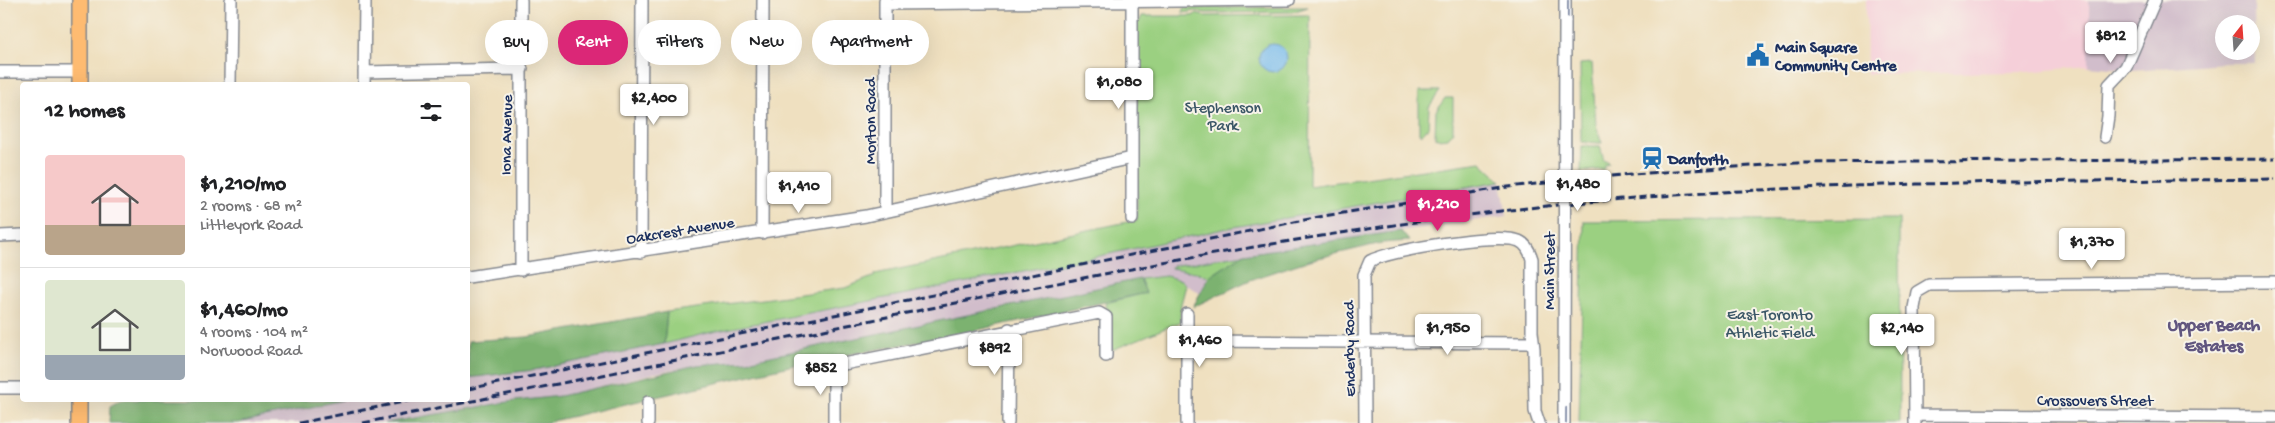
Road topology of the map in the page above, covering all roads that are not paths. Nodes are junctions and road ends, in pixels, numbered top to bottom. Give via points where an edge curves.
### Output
1 (80, 0) edge
2 (231, 0) edge
3 (365, 0) edge
4 (521, 0) edge
5 (642, 0) edge
6 (763, 0) edge
7 (1289, 0) edge
8 (1565, 0) edge
9 (2155, 0) edge
10 (1132, 1) edge
11 (885, 2) edge
12 (522, 69) junction
13 (0, 72) edge
14 (364, 72) junction
15 (80, 78) edge
16 (230, 82) edge
17 (364, 82) edge
18 (2105, 137) dead end
19 (1132, 158) junction
20 (885, 212) junction
21 (1132, 219) dead end
22 (762, 233) junction
23 (20, 235) edge
24 (0, 236) edge
25 (641, 252) junction
26 (520, 270) junction
27 (1364, 275) joint
28 (470, 277) edge
29 (2275, 282) edge
30 (1187, 314) dead end
31 (1009, 329) junction
32 (1187, 341) junction
33 (1363, 342) junction
34 (1534, 343) junction
35 (1106, 356) dead end
36 (0, 388) edge
37 (20, 388) edge
38 (79, 402) edge
39 (648, 402) dead end
40 (2275, 417) edge
41 (1915, 419) edge
42 (79, 423) edge
43 (648, 423) edge
44 (834, 423) edge
45 (1008, 423) edge
46 (1187, 423) edge
47 (1366, 423) edge
48 (1539, 423) edge
49 (1564, 423) edge

1 - 15 main road
2 - 16 street
3 - 14 street
4 - 12 street, Iona Avenue
5 - 25 street
6 - 22 street
7 - 10 street
8 - 49 street, Main Street, bridge
9 - 18 street via 2126,67 2109,84
10 - 11 street
10 - 19 street
11 - 20 street, Morton Road
12 - 14 street
12 - 26 street, Iona Avenue
13 - 15 street
14 - 17 street
19 - 20 street, Oakcrest Avenue
19 - 21 street
20 - 22 street, Oakcrest Avenue
22 - 25 street, Oakcrest Avenue
23 - 24 street
25 - 26 street, Oakcrest Avenue
26 - 28 street, Oakcrest Avenue
27 - 33 street, Enderby Road
27 - 34 street, Main Street via 1370,261 1376,258 1480,239 1520,241 1532,259
29 - 41 street via 1929,285 1917,292 1914,308
30 - 32 street
31 - 35 street via 1100,313 1106,317
31 - 44 street via 834,368
31 - 45 street
32 - 33 street
32 - 46 street
33 - 34 street
33 - 47 street, Enderby Road
34 - 48 street, Main Street via 1535,411
36 - 37 street
38 - 42 main road
39 - 43 street
40 - 41 street, Crossovers Street

